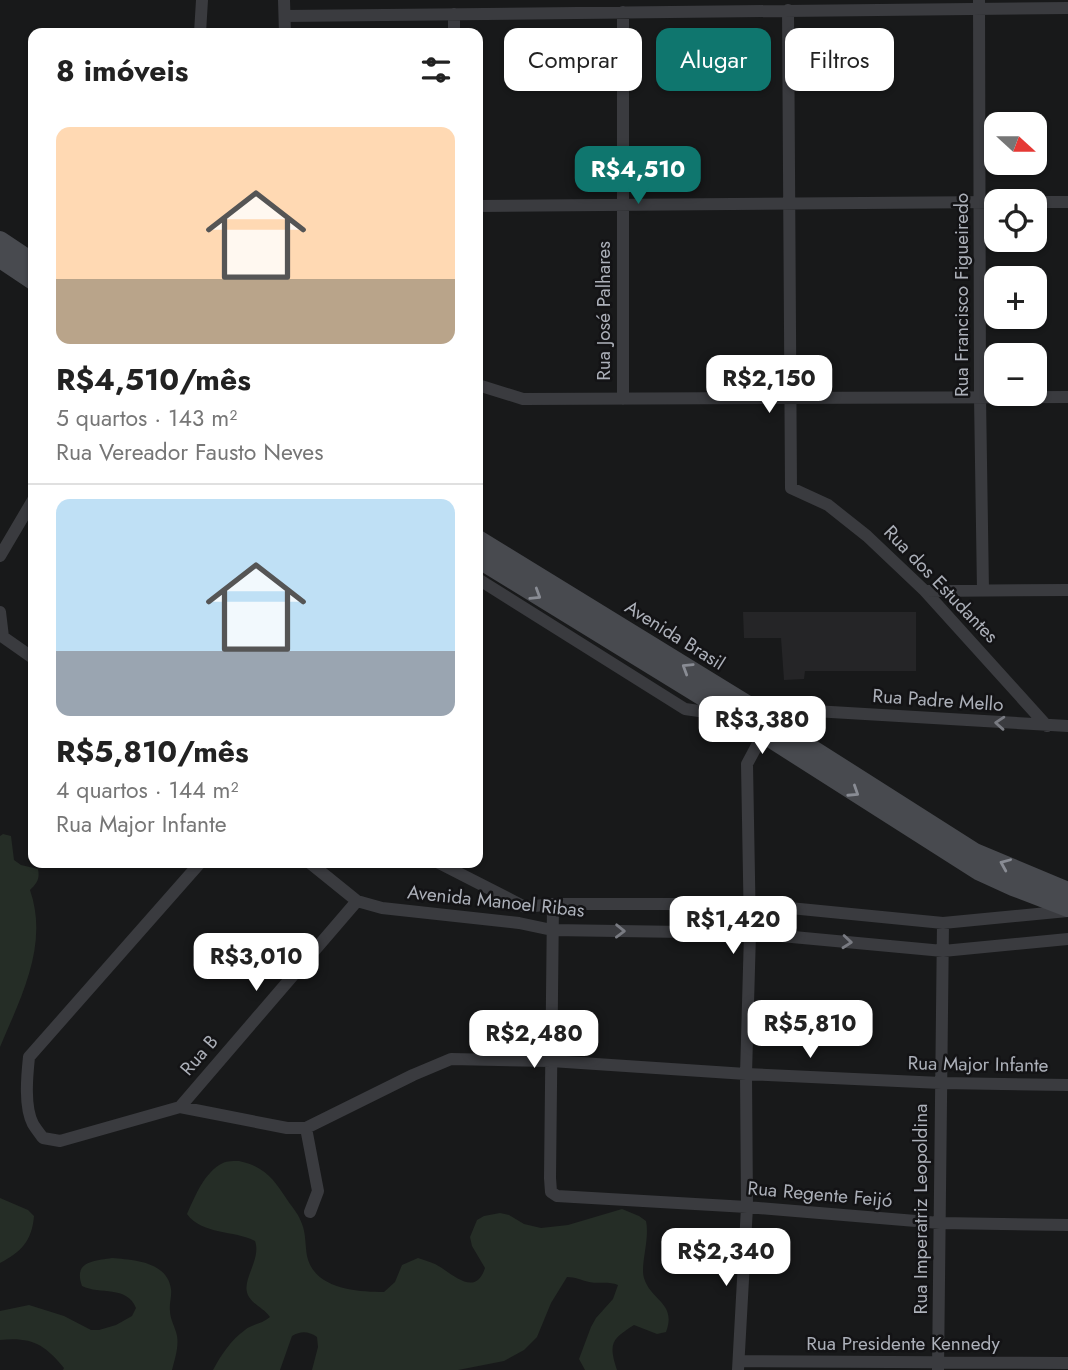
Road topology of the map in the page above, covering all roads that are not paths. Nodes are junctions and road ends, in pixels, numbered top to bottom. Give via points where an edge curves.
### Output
1 (202, 0) edge
2 (284, 0) edge
3 (979, 4) edge
4 (1068, 8) edge
5 (788, 10) junction
6 (623, 12) junction
7 (454, 14) junction
8 (285, 16) junction
9 (200, 28) edge
10 (285, 28) edge
11 (454, 28) edge
12 (980, 202) junction
13 (984, 202) edge
14 (1047, 202) edge
15 (1068, 202) edge
16 (789, 204) junction
17 (622, 205) junction
18 (483, 206) edge
19 (0, 240) edge
20 (0, 259) edge
21 (28, 259) edge
22 (28, 278) edge
23 (483, 387) edge
24 (980, 397) junction
25 (1068, 397) edge
26 (790, 398) junction
27 (623, 399) junction
28 (28, 508) edge
29 (483, 542) edge
30 (0, 556) edge
31 (483, 562) edge
32 (483, 582) edge
33 (1068, 590) edge
34 (925, 591) junction
35 (983, 591) junction
36 (0, 612) edge
37 (2, 638) edge
38 (28, 655) edge
39 (750, 706) junction
40 (730, 715) junction
41 (772, 722) junction
42 (1047, 726) junction
43 (1068, 726) edge
44 (196, 868) edge
45 (316, 868) edge
46 (449, 868) edge
47 (1068, 891) edge
48 (357, 901) junction
49 (553, 904) junction
50 (749, 904) junction
51 (525, 907) junction
52 (1068, 909) edge
53 (519, 923) junction
54 (943, 923) junction
55 (552, 930) junction
56 (750, 933) junction
57 (1068, 939) edge
58 (943, 951) junction
59 (551, 1061) junction
60 (746, 1074) junction
61 (941, 1083) junction
62 (1068, 1085) edge
63 (180, 1107) junction
64 (306, 1128) junction
65 (747, 1207) junction
66 (310, 1212) dead end
67 (940, 1223) junction
68 (1068, 1224) edge
69 (1068, 1363) edge
70 (738, 1366) edge
71 (938, 1366) edge

1 - 9 street
2 - 8 street
3 - 4 street
3 - 5 street
3 - 12 street, Rua Francisco Figueiredo
5 - 6 street
5 - 16 street
6 - 7 street
6 - 17 street, Rua José Palhares
7 - 8 street
7 - 11 street
8 - 10 street
12 - 13 street
12 - 16 street
12 - 24 street, Rua Francisco Figueiredo
14 - 15 street
16 - 17 street
16 - 26 street
17 - 18 street
17 - 27 street, Rua José Palhares
19 - 21 main road
20 - 22 main road
23 - 27 street via 523,400
24 - 25 street
24 - 26 street
24 - 35 street, Rua Francisco Figueiredo
26 - 27 street
26 - 34 street, Rua dos Estudantes via 791,488 828,505
28 - 30 street
39 -> 29 main road, Avenida Brasil
31 -> 40 main road, Avenida Brasil
32 - 40 street via 685,709
33 - 35 street
34 - 35 street
34 - 42 street, Rua dos Estudantes
36 - 37 street
37 - 38 street
39 - 40 street
39 - 41 main road, Avenida Brasil
40 - 41 main road, Avenida Brasil
42 -> 41 street, Rua Padre Mello
47 -> 41 main road, Avenida Brasil via 975,852
41 - 50 street via 747,764
41 -> 52 main road, Avenida Brasil via 978,871
42 - 43 street, Rua Padre Mello
44 - 63 street via 29,1057 27,1081 32,1123 43,1138 60,1141
45 - 48 street, Avenida Manoel Ribas
46 - 51 street
48 - 53 street, Avenida Manoel Ribas via 382,908
48 - 63 street, Rua B
49 - 50 street, Avenida Manoel Ribas
49 - 51 street, Avenida Manoel Ribas
49 - 55 street
50 - 54 street, Avenida Manoel Ribas
50 - 56 street
51 - 53 street
52 - 54 street, Avenida Manoel Ribas
53 - 55 street, Avenida Manoel Ribas
54 - 58 street, Rua Imperatriz Leopoldina
55 -> 56 street, Avenida Manoel Ribas
55 - 59 street
56 -> 58 street, Avenida Manoel Ribas
56 - 60 street
57 - 58 street, Avenida Manoel Ribas
58 - 61 street, Rua Imperatriz Leopoldina
59 - 60 street, Rua Major Infante
59 - 64 street, Rua Major Infante via 452,1059
59 - 65 street, Rua Regente Feijó via 550,1178 556,1196
60 - 61 street, Rua Major Infante
60 - 65 street
61 - 62 street, Rua Major Infante
61 - 67 street, Rua Imperatriz Leopoldina
63 - 64 street
64 - 66 street via 318,1191
65 - 67 street, Rua Regente Feijó
65 - 70 street
67 - 68 street, Rua Regente Feijó
67 - 71 street, Rua Imperatriz Leopoldina
69 - 71 street, Rua Presidente Kennedy
70 - 71 street, Rua Presidente Kennedy

